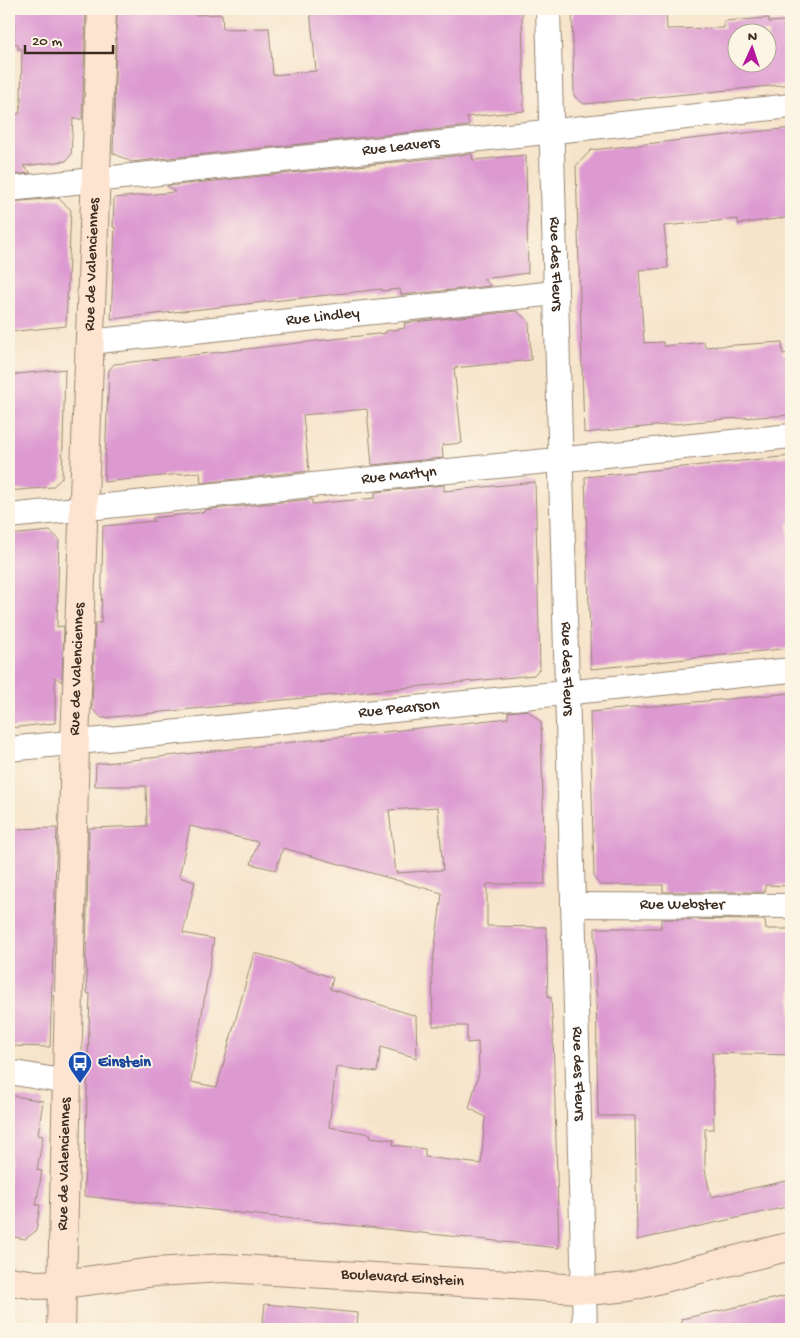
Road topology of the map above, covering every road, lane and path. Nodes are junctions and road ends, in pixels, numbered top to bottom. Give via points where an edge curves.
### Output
1 (102, 9) edge
2 (548, 9) edge
3 (791, 106) edge
4 (552, 131) junction
5 (96, 180) junction
6 (9, 189) edge
7 (555, 293) junction
8 (89, 342) junction
9 (791, 436) edge
10 (561, 459) junction
11 (82, 508) junction
12 (9, 516) edge
13 (791, 670) edge
14 (568, 694) junction
15 (75, 742) junction
16 (9, 749) edge
17 (573, 905) junction
18 (791, 906) edge
19 (9, 1072) edge
20 (68, 1082) junction
21 (791, 1246) edge
22 (9, 1281) edge
23 (62, 1284) junction
24 (584, 1290) junction
25 (61, 1329) edge
26 (585, 1329) edge

1 - 5 main road, Rue de Valenciennes
2 - 4 street, Rue des Fleurs
3 - 4 street, Rue Leavers
4 - 5 street, Rue Leavers
4 - 7 street, Rue des Fleurs
5 - 6 street, Rue Leavers
5 - 8 main road, Rue de Valenciennes
7 - 8 street, Rue Lindley
7 - 10 street, Rue des Fleurs
8 - 11 main road, Rue de Valenciennes
9 - 10 street, Rue Martyn
10 - 11 street, Rue Martyn
10 - 14 street, Rue des Fleurs
11 - 12 street, Rue Martyn
11 - 15 main road, Rue de Valenciennes
13 - 14 street, Rue Pearson
14 - 15 street, Rue Pearson
14 - 17 street, Rue des Fleurs
15 - 16 street, Rue Pearson
15 - 20 main road, Rue de Valenciennes
17 - 18 street, Rue Webster
17 - 24 street, Rue des Fleurs
19 - 20 street
20 - 23 main road, Rue de Valenciennes
21 - 24 main road, Boulevard Einstein via 629,1286
22 - 23 main road, Boulevard Einstein
23 - 24 main road, Boulevard Einstein via 155,1272 224,1268
23 - 25 main road, Rue de Valenciennes
24 - 26 street, Rue des Fleurs

